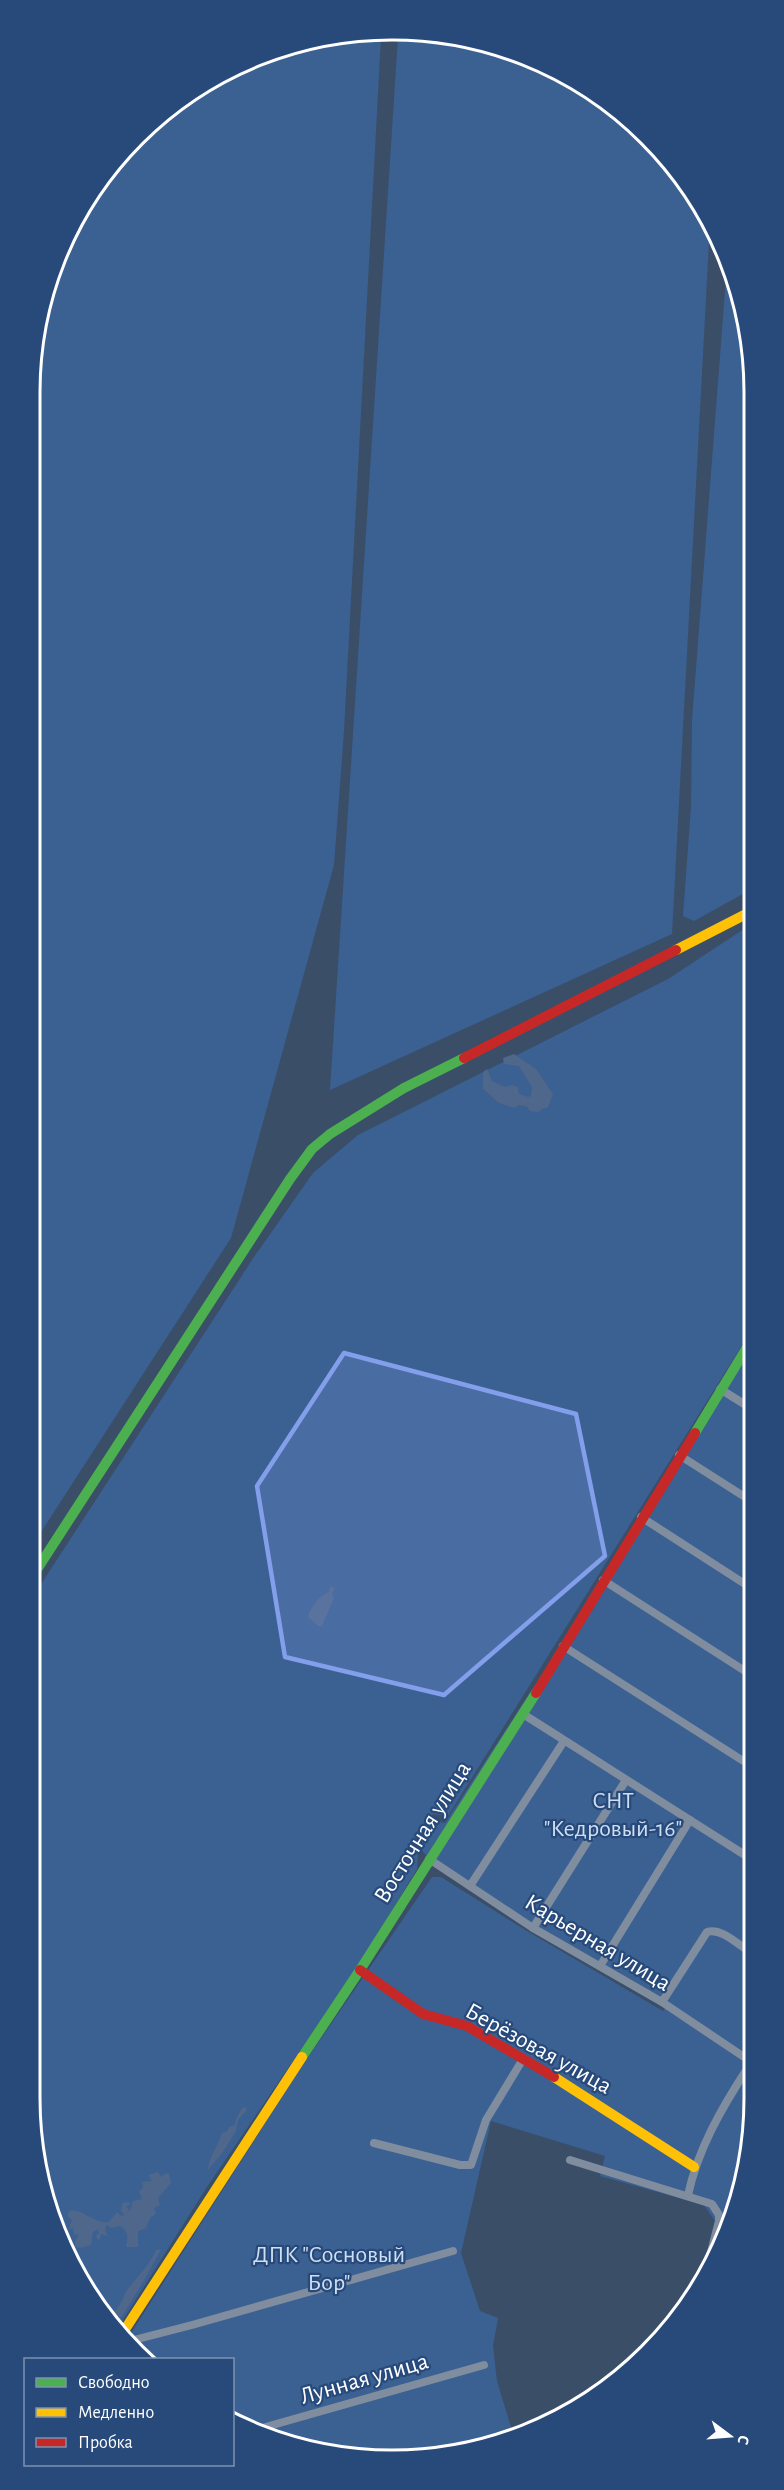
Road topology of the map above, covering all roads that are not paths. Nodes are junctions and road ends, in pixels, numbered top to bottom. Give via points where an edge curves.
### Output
1 (744, 915) edge
2 (744, 1352) edge
3 (720, 1389) junction
4 (744, 1404) edge
5 (679, 1455) junction
6 (744, 1496) edge
7 (641, 1517) junction
8 (40, 1565) edge
9 (603, 1580) junction
10 (744, 1583) edge
11 (563, 1646) junction
12 (744, 1670) edge
13 (523, 1714) junction
14 (564, 1741) junction
15 (744, 1761) edge
16 (626, 1780) junction
17 (690, 1820) junction
18 (744, 1854) edge
19 (429, 1859) junction
20 (470, 1886) junction
21 (533, 1928) junction
22 (744, 1948) edge
23 (600, 1966) junction
24 (360, 1970) junction
25 (662, 2002) junction
26 (744, 2057) edge
27 (523, 2059) junction
28 (744, 2074) edge
29 (374, 2143) dead end
30 (570, 2160) dead end
31 (694, 2168) junction
32 (688, 2195) junction
33 (714, 2238) edge
34 (453, 2251) dead end
35 (126, 2328) edge
36 (136, 2339) edge
37 (484, 2365) dead end
38 (267, 2427) edge

1 - 8 street via 404,1088 348,1121 312,1149
2 - 3 street, Восточная улица
3 - 4 street
3 - 5 street, Восточная улица
5 - 6 street
5 - 7 street, Восточная улица
7 - 9 street, Восточная улица
7 - 10 street
9 - 11 street, Восточная улица
9 - 12 street
11 - 13 street, Восточная улица
11 - 15 street
13 - 14 street
13 - 19 street, Восточная улица
14 - 16 street
14 - 20 street
16 - 17 street
16 - 21 street
17 - 18 street
17 - 23 street
19 - 20 street, Карьерная улица
19 - 24 street, Восточная улица
20 - 21 street, Карьерная улица
21 - 23 street, Карьерная улица
22 - 25 street via 719,1932 707,1932
23 - 25 street, Карьерная улица
24 - 27 street, Берёзовая улица via 423,2014 467,2026
24 - 35 street, Восточная улица
25 - 26 street, Карьерная улица
27 - 29 street via 486,2120 471,2165
27 - 31 street, Берёзовая улица
28 - 31 street via 719,2113
30 - 32 street
31 - 32 street
32 - 33 street via 712,2204 719,2215
34 - 36 street
37 - 38 street, Лунная улица

